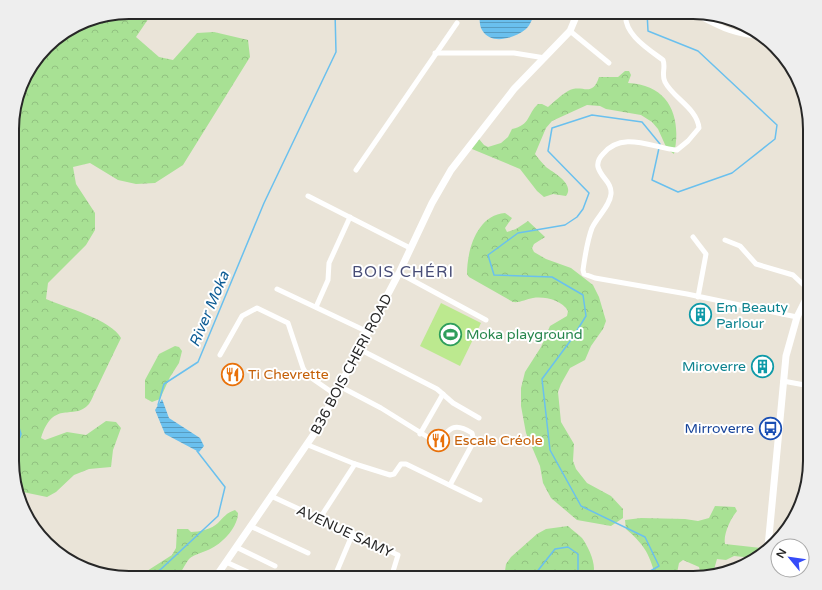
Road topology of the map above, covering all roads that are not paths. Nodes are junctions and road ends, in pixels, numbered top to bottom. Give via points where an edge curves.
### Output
1 (575, 19) edge
2 (626, 19) edge
3 (704, 20) edge
4 (457, 23) dead end
5 (570, 31) junction
6 (752, 36) edge
7 (435, 53) junction
8 (545, 58) junction
9 (609, 63) dead end
10 (356, 170) dead end
11 (308, 196) dead end
12 (350, 217) junction
13 (693, 237) dead end
14 (725, 240) dead end
15 (410, 248) junction
16 (399, 274) junction
17 (803, 284) edge
18 (277, 289) dead end
19 (698, 297) junction
20 (803, 305) edge
21 (316, 307) junction
22 (797, 317) junction
23 (486, 320) dead end
24 (368, 332) junction
25 (359, 350) junction
26 (220, 355) dead end
27 (783, 381) junction
28 (803, 385) edge
29 (341, 387) junction
30 (443, 394) junction
31 (336, 395) junction
32 (479, 418) dead end
33 (420, 434) junction
34 (308, 445) junction
35 (354, 464) junction
36 (450, 485) junction
37 (271, 496) junction
38 (480, 500) dead end
39 (320, 518) junction
40 (250, 526) junction
41 (353, 533) junction
42 (769, 541) edge
43 (236, 547) junction
44 (308, 553) dead end
45 (226, 562) junction
46 (275, 566) dead end
47 (220, 571) edge
48 (246, 571) edge
49 (337, 571) edge
50 (393, 571) edge

1 - 5 main road, B36 BOIS CHERI ROAD
2 - 19 street via 640,43 663,60 664,81 698,122 697,132 680,149 664,149 632,141 618,143 606,150 598,160 598,167 610,185 611,193 609,202 592,228 582,270 584,274 596,278
3 - 6 street via 729,32
4 - 7 street
5 - 8 main road, B36 BOIS CHERI ROAD
5 - 9 street
7 - 8 street via 514,53
7 - 10 street
8 - 15 main road, B36 BOIS CHERI ROAD via 514,89 451,170
11 - 12 street
12 - 15 street
12 - 21 street via 328,263 328,280
13 - 19 street via 706,254
14 - 17 street via 740,246 756,264 793,275
15 - 16 main road, B36 BOIS CHERI ROAD
16 - 23 street
16 - 24 main road, B36 BOIS CHERI ROAD
18 - 21 street
19 - 22 street
20 - 22 main road
21 - 24 street
22 - 27 main road via 786,356
24 - 25 main road, B36 BOIS CHERI ROAD
25 - 29 main road, B36 BOIS CHERI ROAD
25 - 30 street via 411,374
26 - 31 street via 242,316 257,308 288,324 307,375
27 - 28 street
27 - 42 main road
29 - 31 main road, B36 BOIS CHERI ROAD
29 - 33 street via 381,408
30 - 32 street
30 - 33 street
31 - 34 main road, B36 BOIS CHERI ROAD
33 - 36 street via 436,441 449,429 460,428 474,436 470,450
34 - 35 street
34 - 37 main road, B36 BOIS CHERI ROAD
35 - 36 street via 390,475 402,464 406,464
35 - 39 street
36 - 38 street
37 - 39 street, AVENUE SAMY
37 - 40 main road, B36 BOIS CHERI ROAD
39 - 41 street, AVENUE SAMY
40 - 43 main road, B36 BOIS CHERI ROAD
40 - 44 street
41 - 49 street
41 - 50 street, AVENUE SAMY via 398,555
43 - 45 main road, B36 BOIS CHERI ROAD
43 - 46 street
45 - 47 main road, B36 BOIS CHERI ROAD
45 - 48 street

